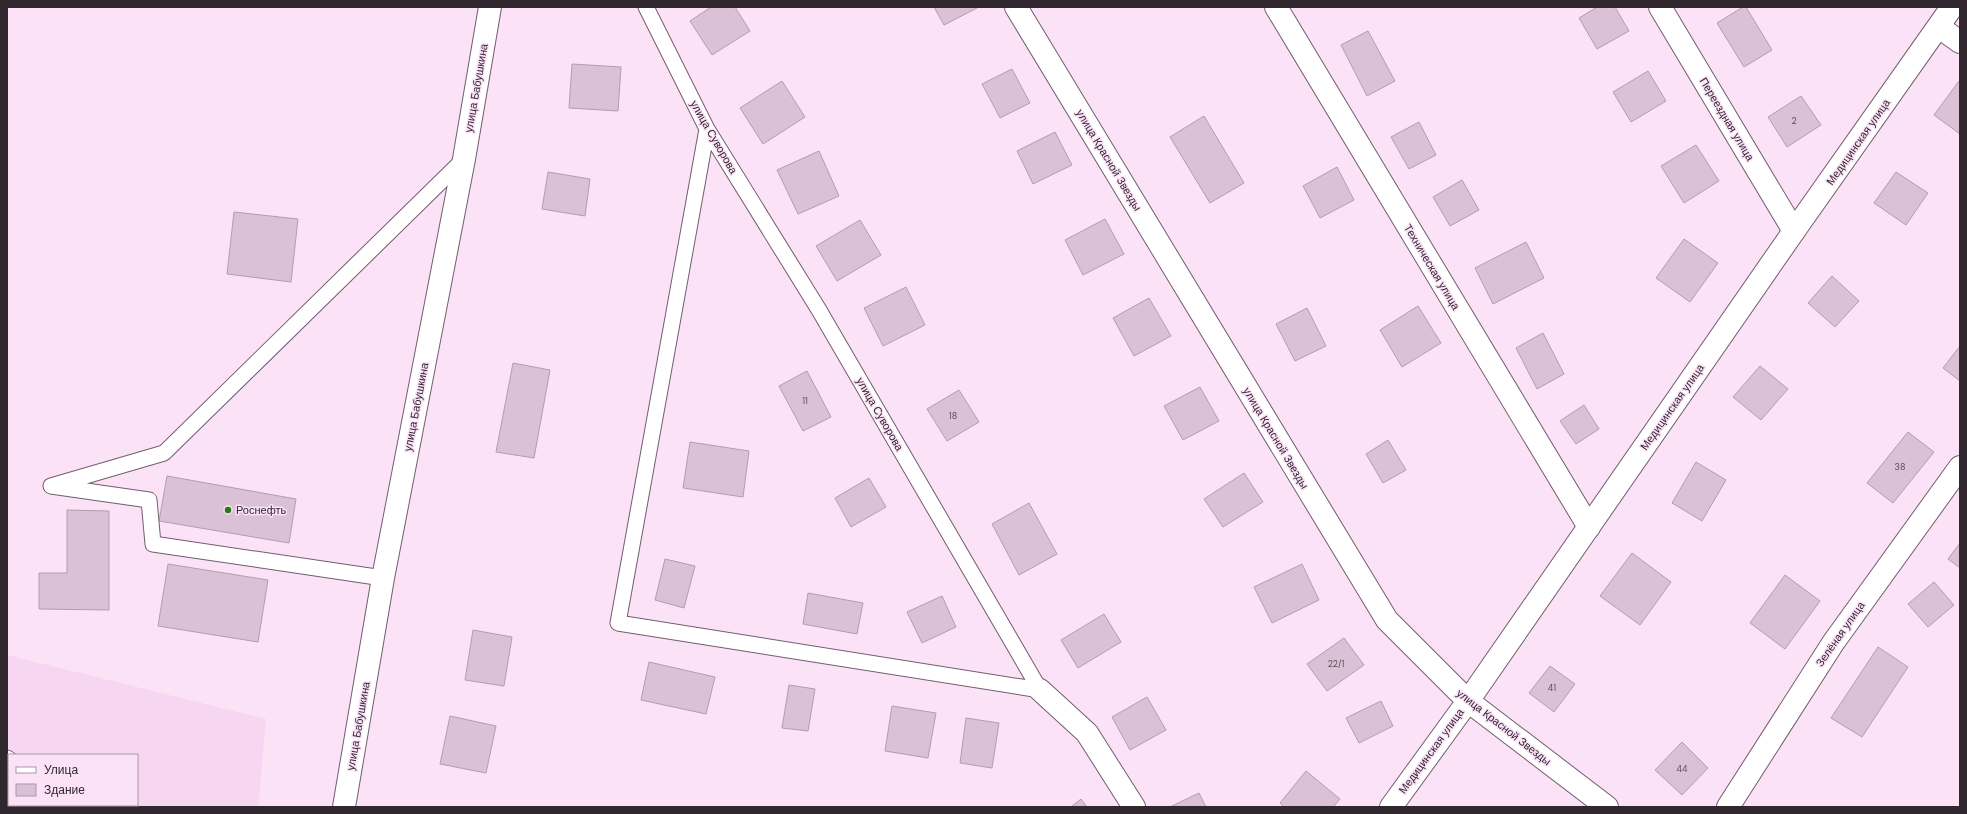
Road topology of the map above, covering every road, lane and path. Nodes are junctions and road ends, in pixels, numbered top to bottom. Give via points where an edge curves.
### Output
1 (490, 7) edge
2 (646, 7) edge
3 (1016, 7) edge
4 (1276, 7) edge
5 (1660, 7) edge
6 (1952, 7) edge
7 (1939, 27) junction
8 (1960, 42) edge
9 (707, 130) junction
10 (464, 159) junction
11 (1794, 231) junction
12 (1960, 466) edge
13 (1588, 527) junction
14 (383, 578) junction
15 (1040, 690) junction
16 (1468, 701) junction
17 (344, 807) edge
18 (1134, 807) edge
19 (1391, 807) edge
20 (1607, 807) edge
21 (1728, 807) edge

1 - 10 street, улица Бабушкина
2 - 9 lane, улица Суворова
3 - 16 street, улица Красной Звезды via 1387,620
4 - 13 street, Техническая улица
5 - 11 street, Переездная улица
6 - 7 street, Медицинская улица
7 - 8 street
7 - 11 street, Медицинская улица
9 - 15 lane, улица Суворова via 819,310
9 - 15 lane via 618,623
10 - 14 street, улица Бабушкина
10 - 14 lane via 164,453 51,486 149,500 153,544
11 - 13 street, Медицинская улица
12 - 21 street, Зелёная улица via 1833,643
13 - 16 street, Медицинская улица
14 - 17 street, улица Бабушкина
15 - 18 street, улица Суворова via 1087,733
16 - 19 street, Медицинская улица
16 - 20 street, улица Красной Звезды

